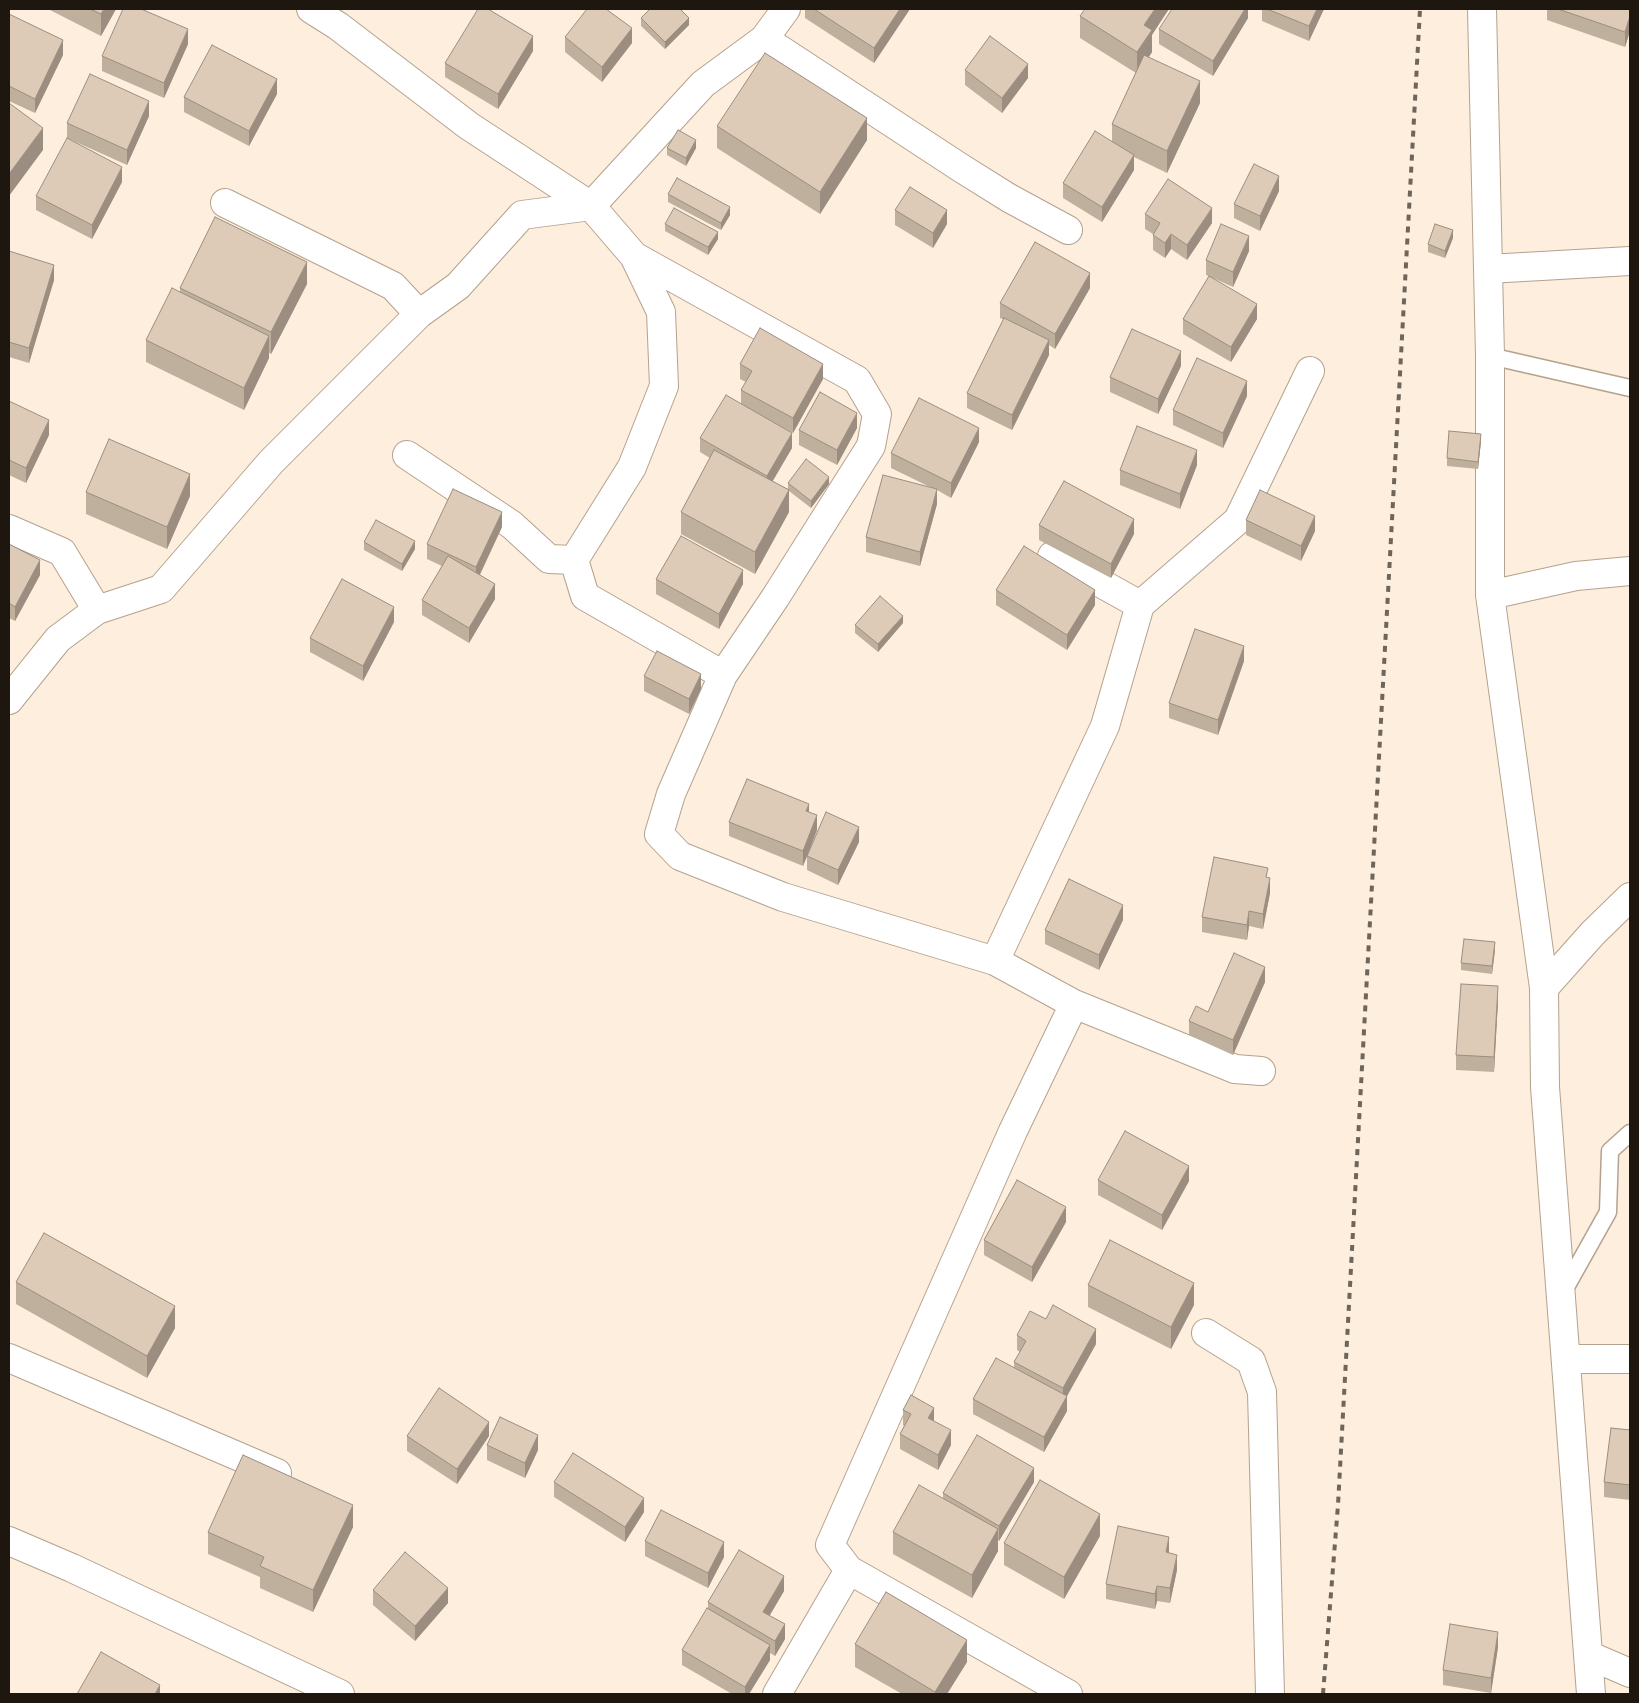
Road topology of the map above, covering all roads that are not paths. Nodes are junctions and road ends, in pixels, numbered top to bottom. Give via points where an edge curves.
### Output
1 (311, 9) edge
2 (786, 9) edge
3 (1482, 9) edge
4 (764, 39) junction
5 (225, 203) dead end
6 (591, 206) junction
7 (1068, 230) dead end
8 (634, 256) junction
9 (1630, 261) edge
10 (1488, 269) junction
11 (419, 314) junction
12 (1490, 356) junction
13 (1310, 371) dead end
14 (1630, 388) edge
15 (406, 456) dead end
16 (9, 529) edge
17 (1052, 556) dead end
18 (574, 560) junction
19 (1630, 571) edge
20 (1490, 595) junction
21 (1140, 605) junction
22 (97, 610) junction
23 (723, 675) junction
24 (9, 700) edge
25 (1630, 897) edge
26 (995, 961) junction
27 (1544, 988) junction
28 (1074, 1004) junction
29 (1261, 1071) dead end
30 (1630, 1133) edge
31 (1561, 1296) junction
32 (1206, 1333) dead end
33 (9, 1358) edge
34 (1566, 1359) junction
35 (1630, 1359) edge
36 (302, 1483) edge
37 (9, 1541) edge
38 (849, 1570) junction
39 (1588, 1655) junction
40 (1630, 1673) edge
41 (340, 1694) edge
42 (777, 1694) edge
43 (1068, 1694) edge
44 (1270, 1694) edge
45 (1591, 1694) edge

1 - 6 street via 469,126
2 - 4 street
3 - 10 street
4 - 6 street via 703,84
4 - 7 street via 961,168
5 - 11 street via 393,286
6 - 8 street
6 - 11 street via 522,215 458,286
8 - 18 street via 661,312 664,386 632,467
8 - 23 street via 856,380 876,414 870,446
9 - 10 street
10 - 12 street
11 - 22 street via 271,462 161,590
12 - 14 lane
12 - 20 street
13 - 21 street via 1238,520
15 - 18 street via 512,525 549,559
16 - 22 street via 62,552
17 - 21 street
18 - 23 street via 585,596
19 - 20 street via 1576,576
20 - 27 street
21 - 26 street via 1105,726
22 - 24 street via 58,639
23 - 26 street via 671,794 659,834 664,840 680,856 783,897
25 - 27 street
26 - 28 street
27 - 31 street via 1545,1087
28 - 29 street via 1235,1069
28 - 38 street via 1013,1131 830,1545
30 - 31 lane via 1610,1151 1608,1212
31 - 34 street
32 - 44 street via 1251,1361 1262,1392
33 - 36 street
34 - 35 street
34 - 39 street
37 - 41 street
38 - 42 street
38 - 43 street
39 - 40 street
39 - 45 street

